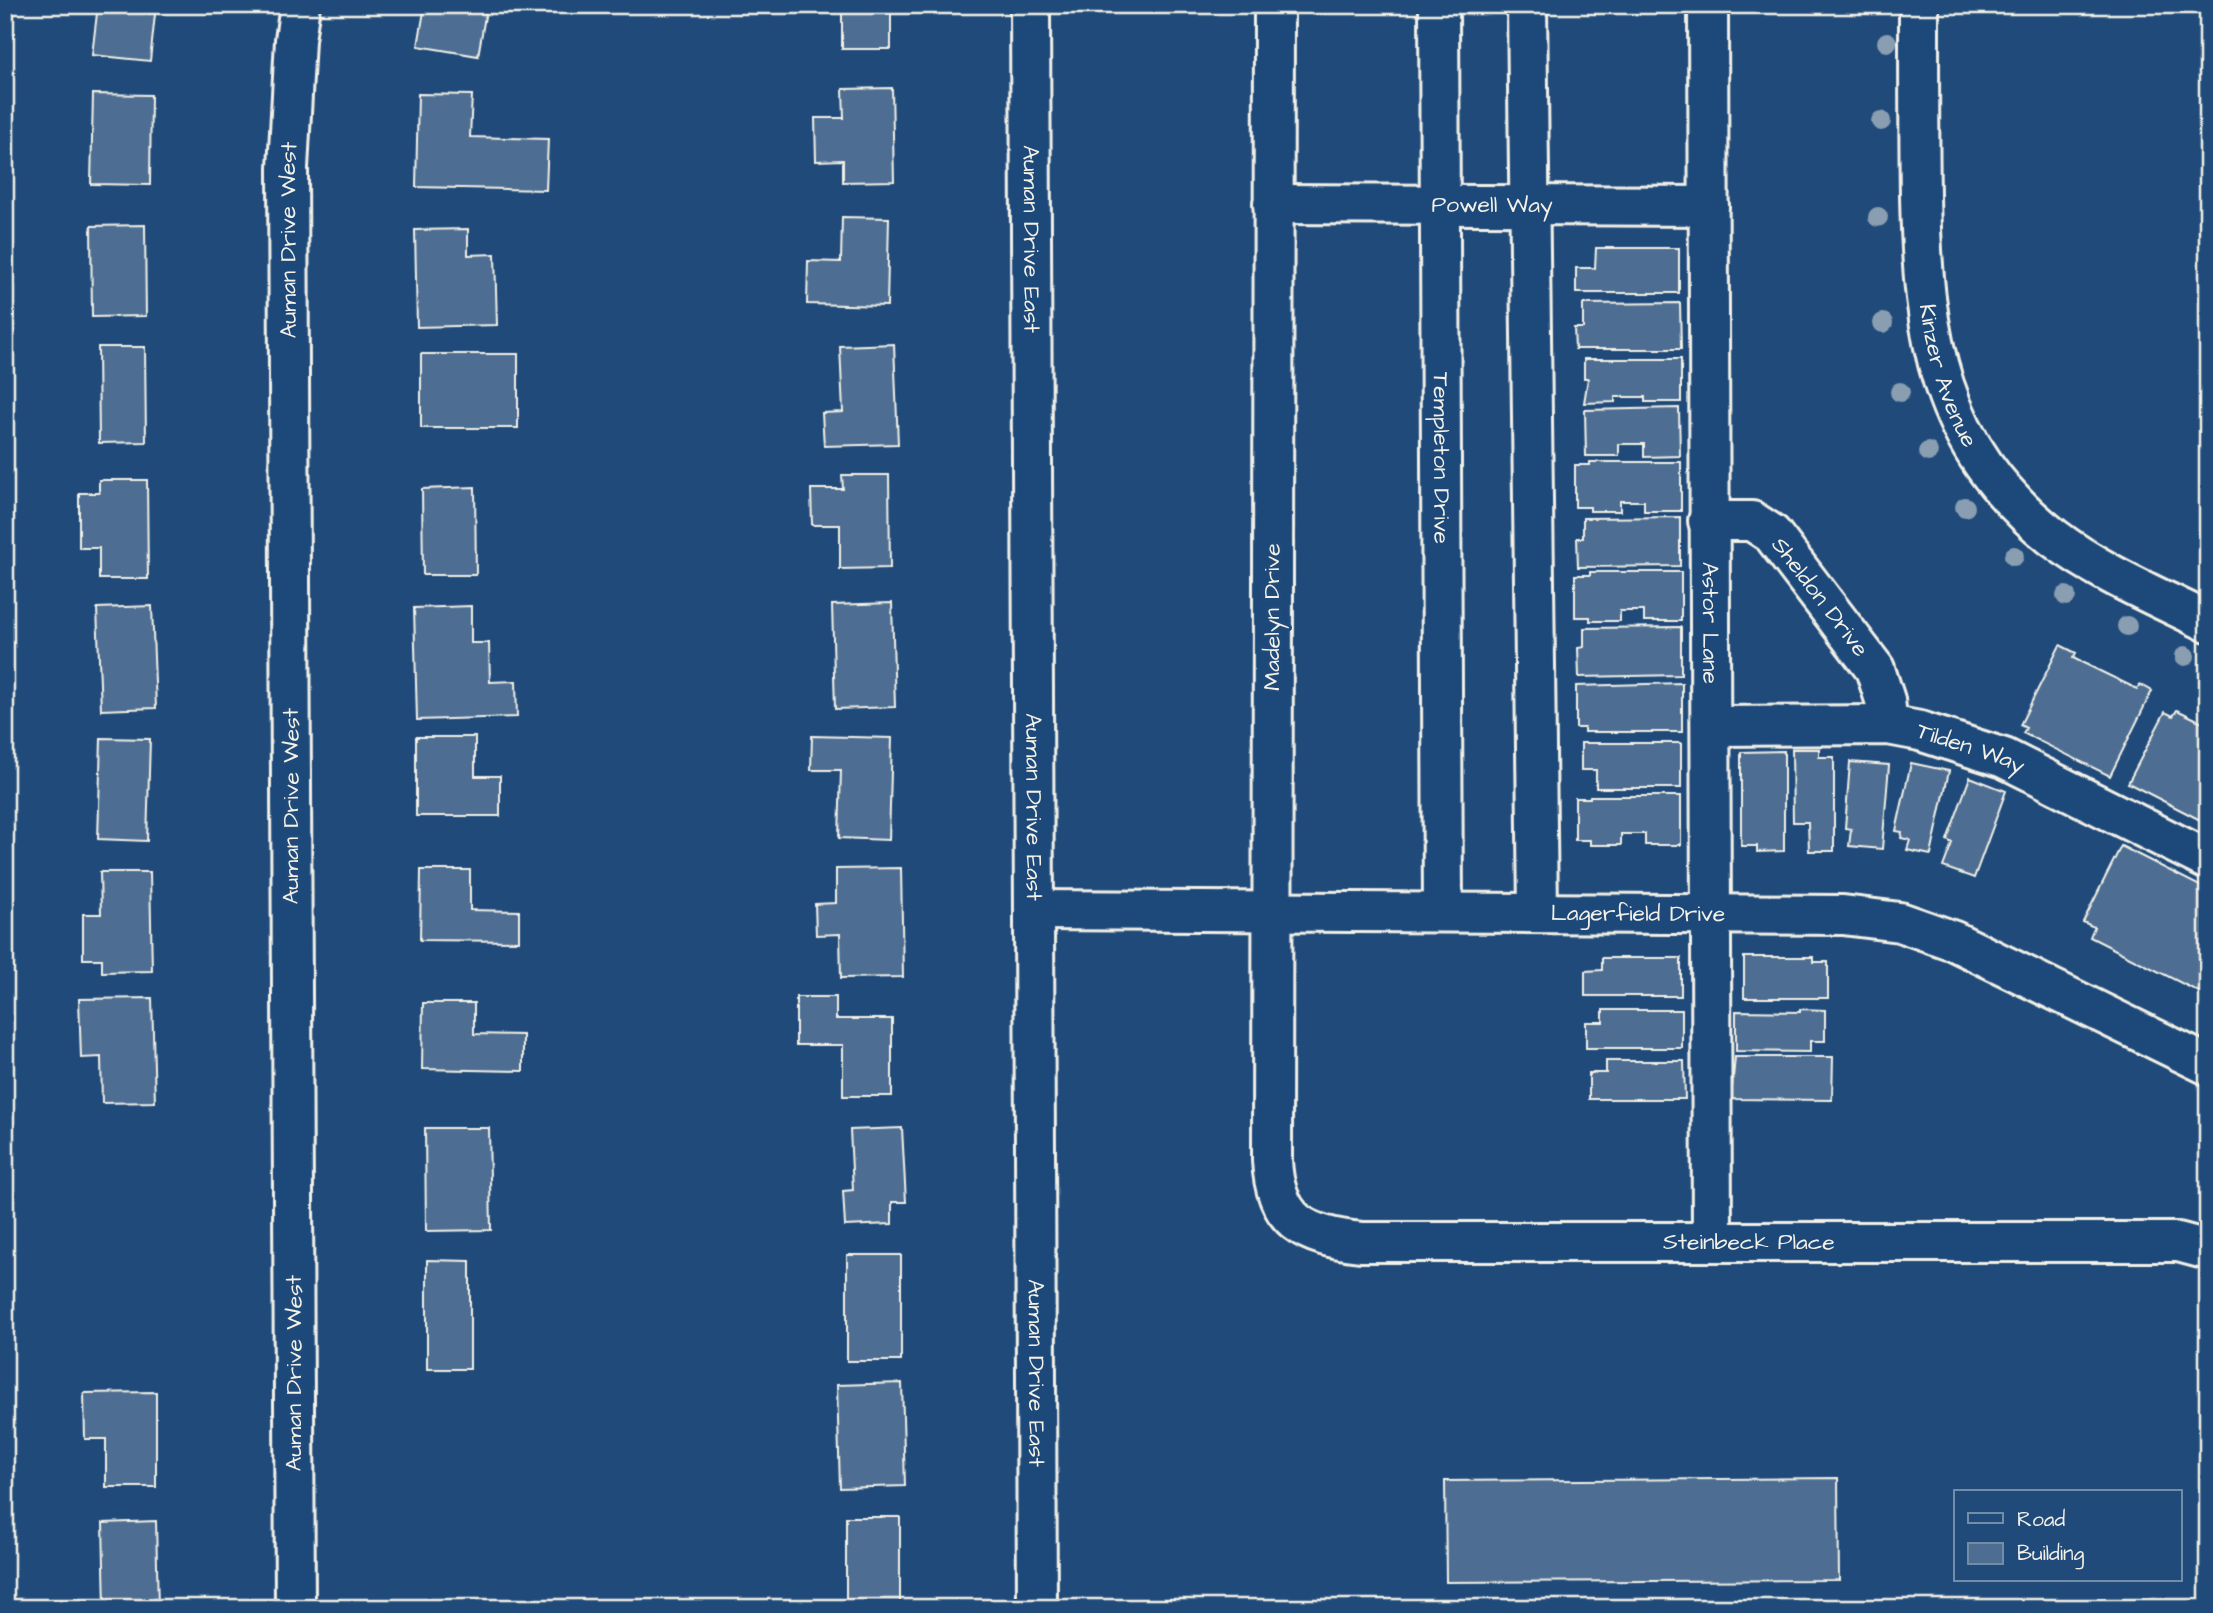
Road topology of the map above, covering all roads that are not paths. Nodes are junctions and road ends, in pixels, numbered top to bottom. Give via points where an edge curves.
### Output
1 (300, 5) edge
2 (1030, 5) edge
3 (1274, 5) edge
4 (1439, 5) edge
5 (1527, 5) edge
6 (1708, 5) edge
7 (1919, 5) edge
8 (1273, 204) junction
9 (1440, 204) junction
10 (1528, 204) junction
11 (1709, 206) junction
12 (1708, 521) junction
13 (2208, 622) edge
14 (1888, 725) junction
15 (1712, 726) junction
16 (2208, 860) edge
17 (1034, 910) junction
18 (1443, 912) junction
19 (1538, 912) junction
20 (1271, 914) junction
21 (1713, 915) junction
22 (2208, 1065) edge
23 (1295, 1222) joint
24 (1712, 1241) junction
25 (2208, 1250) edge
26 (295, 1608) edge
27 (1037, 1608) edge

1 - 26 street, Auman Drive West via 288,168
2 - 17 street, Auman Drive East
3 - 8 street, Madelyn Drive
4 - 9 street, Templeton Drive
5 - 10 street
6 - 11 street, Astor Lane
7 - 13 street, Kinzer Avenue via 1924,296 1931,344 1955,417 1997,483 2054,537 2085,559
8 - 9 street, Powell Way
8 - 20 street, Madelyn Drive
9 - 10 street, Powell Way
9 - 18 street, Templeton Drive
10 - 11 street, Powell Way
10 - 19 street
11 - 12 street, Astor Lane
12 - 14 street, Sheldon Drive via 1752,521 1772,534 1875,669
12 - 15 street, Astor Lane
14 - 15 street, Tilden Way
14 - 16 street, Tilden Way via 2004,758
15 - 21 street, Astor Lane
17 - 20 street, Lagerfield Drive
17 - 27 street, Auman Drive East
18 - 19 street, Lagerfield Drive
18 - 20 street, Lagerfield Drive
19 - 21 street, Lagerfield Drive
20 - 23 street, Madelyn Drive via 1273,1178 1277,1197
21 - 22 street, Lagerfield Drive via 1843,915 1900,922 1954,941
21 - 24 street, Astor Lane
23 - 24 street, Steinbeck Place via 1329,1238 1362,1242
24 - 25 street, Steinbeck Place via 2178,1242

